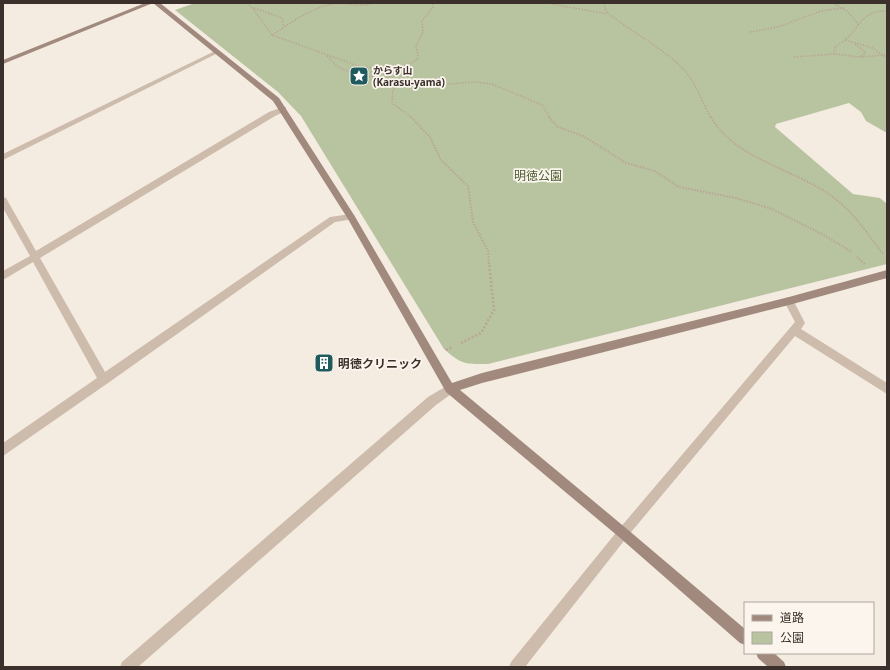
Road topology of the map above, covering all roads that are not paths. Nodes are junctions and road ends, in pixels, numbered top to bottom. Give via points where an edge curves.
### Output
1 (150, 3) edge
2 (156, 3) edge
3 (217, 52) junction
4 (3, 62) edge
5 (283, 109) junction
6 (3, 157) edge
7 (3, 200) edge
8 (351, 216) junction
9 (34, 257) junction
10 (887, 274) edge
11 (3, 276) edge
12 (789, 301) junction
13 (794, 330) junction
14 (104, 380) junction
15 (450, 389) junction
16 (887, 389) edge
17 (3, 450) edge
18 (623, 533) junction
19 (744, 637) edge
20 (764, 654) edge
21 (127, 667) edge
22 (516, 667) edge
23 (779, 667) edge

1 - 4 street
2 - 3 street
3 - 5 street via 276,100
3 - 6 street
5 - 8 street
5 - 9 street
7 - 9 street
8 - 14 street via 333,219
8 - 15 street
9 - 11 street
9 - 14 street
10 - 12 street
12 - 13 street via 800,323
12 - 15 street via 482,378
13 - 16 street
13 - 18 street
14 - 17 street
15 - 18 street
15 - 21 street via 432,401
18 - 19 street
18 - 22 street
20 - 23 street

